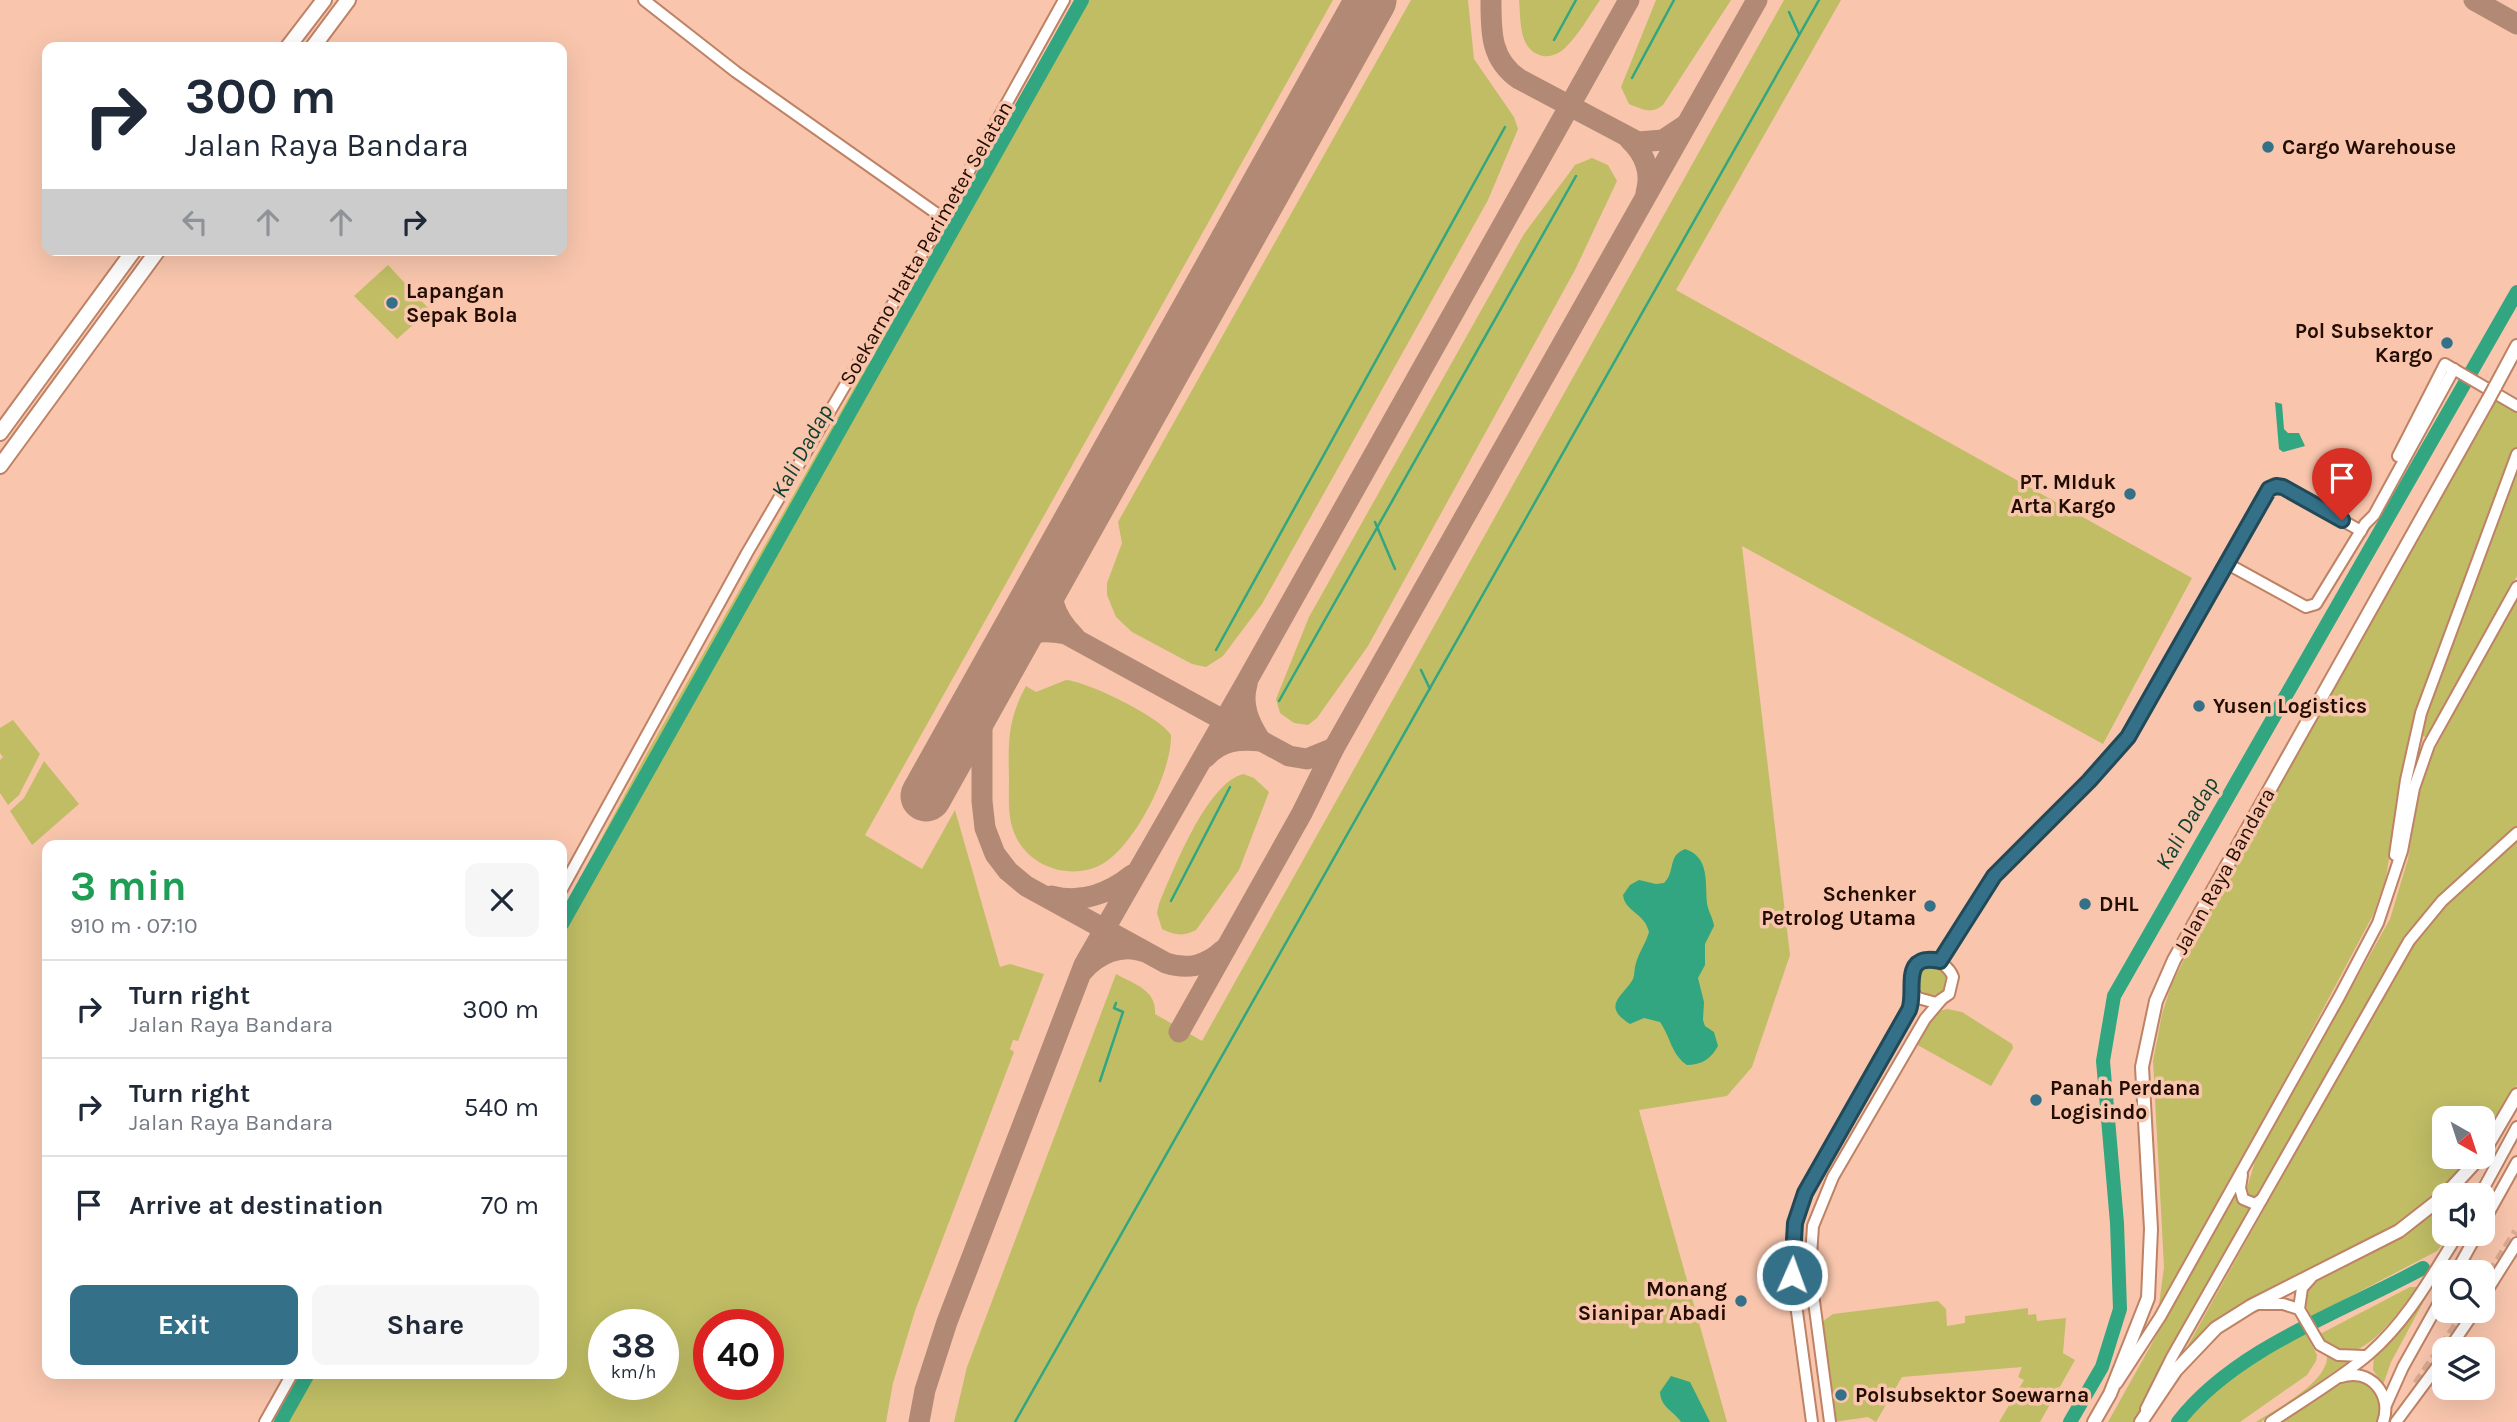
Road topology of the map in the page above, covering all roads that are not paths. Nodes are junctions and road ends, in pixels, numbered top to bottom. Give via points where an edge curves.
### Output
1 (324, 0) edge
2 (348, 0) edge
3 (644, 0) edge
4 (1064, 0) edge
5 (292, 42) edge
6 (317, 42) edge
7 (943, 218) junction
8 (130, 256) edge
9 (154, 256) edge
10 (2517, 346) edge
11 (2517, 406) edge
12 (0, 433) edge
13 (2517, 454) edge
14 (0, 466) edge
15 (2363, 528) junction
16 (2226, 563) junction
17 (2517, 587) edge
18 (2517, 833) edge
19 (567, 880) edge
20 (2393, 882) junction
21 (1940, 961) junction
22 (1911, 988) junction
23 (1941, 1000) junction
24 (2517, 1095) edge
25 (2517, 1127) edge
26 (2496, 1131) edge
27 (2249, 1156) junction
28 (2517, 1162) edge
29 (1817, 1169) junction
30 (2469, 1169) edge
31 (1833, 1177) junction
32 (2456, 1183) edge
33 (2487, 1183) edge
34 (2266, 1194) junction
35 (2495, 1201) edge
36 (2432, 1205) edge
37 (1796, 1220) junction
38 (1813, 1226) junction
39 (2517, 1243) edge
40 (2451, 1246) edge
41 (2319, 1273) junction
42 (2495, 1278) edge
43 (2251, 1306) junction
44 (1815, 1309) junction
45 (2299, 1310) junction
46 (1797, 1311) junction
47 (2432, 1315) edge
48 (2370, 1352) junction
49 (2432, 1374) edge
50 (289, 1379) edge
51 (2417, 1384) tunnel mouth
52 (2376, 1385) junction
53 (2323, 1386) junction
54 (2110, 1394) junction
55 (2386, 1405) junction
56 (2143, 1419) edge
57 (265, 1422) edge
58 (1812, 1422) edge
59 (1830, 1422) edge
60 (2094, 1422) edge
61 (2271, 1422) edge
62 (2383, 1422) edge
63 (2389, 1422) edge
64 (2396, 1422) edge

1 - 5 highway
2 - 6 highway
3 - 7 street via 736,72
4 - 7 street, Soekarno Hatta Perimeter Selatan
7 - 19 street, Soekarno Hatta Perimeter Selatan via 747,553
8 - 12 highway
9 - 14 highway
10 - 54 main road, Jalan Raya Bandara, bridge via 2155,1001 2143,1067 2151,1229 2148,1298
11 - 15 street via 2454,369
13 - 20 street, Jalan Raya Bandara via 2415,734
15 - 16 street via 2276,486
15 - 16 street via 2320,600 2309,608
16 - 21 street via 2128,737 1994,876
17 - 20 street, Jalan Raya Bandara via 2429,746 2414,788
18 - 34 street via 2442,901 2409,941
20 - 27 street, Jalan Raya Bandara via 2378,923
21 - 22 street via 1927,960 1915,967
21 - 23 street via 1953,982
22 - 23 street via 1923,1001
22 - 29 street via 1909,1010
23 - 31 street via 1925,1019
24 - 26 main road
25 - 33 street
27 - 34 street via 2241,1196 2255,1204
27 - 54 street, Jalan Raya Bandara via 2139,1352
28 - 35 street
29 - 31 street
29 - 37 street
30 - 32 main road
31 - 38 street
34 - 56 street via 2156,1387
36 - 41 main road via 2399,1231
37 - 38 street
37 - 46 street via 1792,1275
38 - 44 street via 1810,1271
39 - 42 street
40 - 48 street via 2400,1323
41 - 43 main road
41 - 45 street via 2305,1283
43 - 45 street via 2267,1302
43 - 56 main road via 2203,1340
44 - 46 street
44 - 59 street
45 - 48 street via 2319,1344 2332,1354
46 - 58 street
47 - 55 street
48 - 52 street via 2369,1367
48 - 53 street
49 - 64 street
50 - 57 street
51 - 63 street
52 - 53 street via 2353,1374
52 - 55 street
53 - 61 street
54 - 60 main road, Jalan Raya Bandara
55 - 62 street

